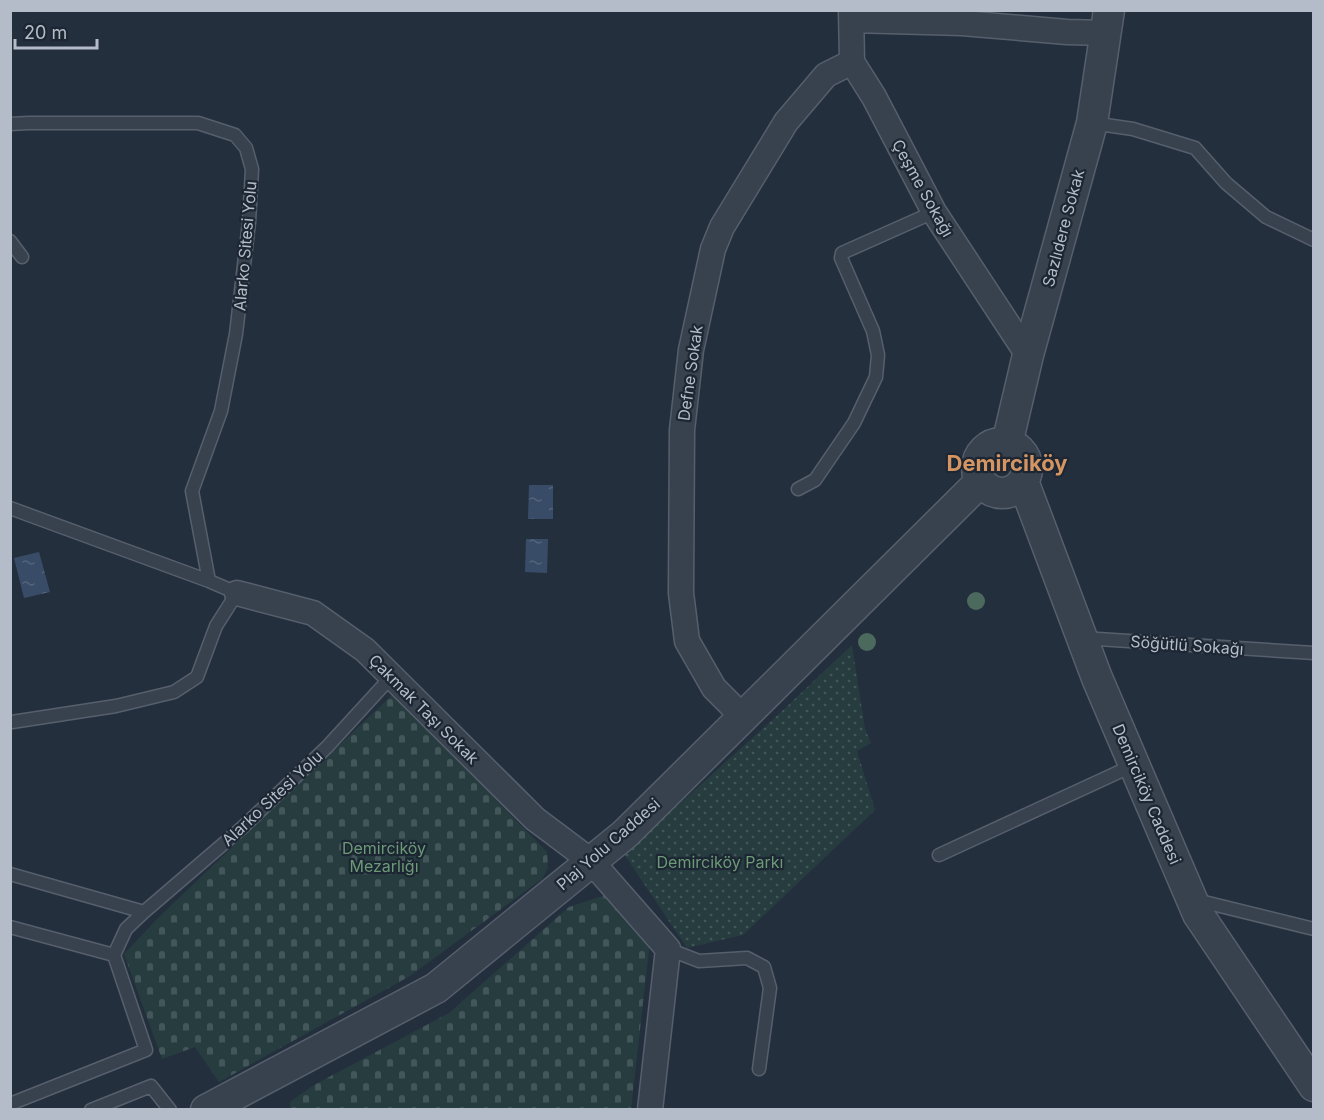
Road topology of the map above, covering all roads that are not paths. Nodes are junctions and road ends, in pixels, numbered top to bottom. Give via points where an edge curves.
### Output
1 (851, 15) edge
2 (1107, 22) edge
3 (852, 62) junction
4 (1092, 123) junction
5 (10, 124) edge
6 (934, 212) junction
7 (1314, 240) edge
8 (10, 242) edge
9 (22, 256) dead end
10 (1028, 355) junction
11 (1007, 444) junction
12 (1023, 481) junction
13 (980, 482) junction
14 (798, 489) dead end
15 (12, 512) edge
16 (209, 581) junction
17 (237, 593) junction
18 (1081, 638) junction
19 (1314, 653) edge
20 (392, 676) junction
21 (742, 716) junction
22 (12, 722) dead end
23 (1134, 765) junction
24 (939, 855) dead end
25 (591, 861) junction
26 (10, 874) edge
27 (1192, 899) junction
28 (144, 912) junction
29 (10, 927) edge
30 (1314, 929) edge
31 (668, 949) junction
32 (114, 955) junction
33 (759, 1069) dead end
34 (1314, 1086) edge
35 (10, 1104) edge
36 (92, 1110) edge
37 (170, 1110) edge
38 (206, 1110) edge
39 (650, 1110) edge

1 - 2 street via 1067,32
1 - 3 street
2 - 4 street, Sazlıdere Sokak
3 - 6 street, Çeşme Sokağı
3 - 21 street, Defne Sokak via 826,75 786,122 722,227 713,249 691,350 682,430 681,593 687,641 714,688
4 - 7 lane via 1133,129 1195,147 1226,183 1266,217
4 - 10 street, Sazlıdere Sokak
5 - 16 lane, Alarko Sitesi Yolu via 198,123 235,135 246,147 252,169 237,334 221,411 192,491
6 - 10 street, Çeşme Sokağı
6 - 14 lane via 842,253 873,331 878,355 876,377 854,423 815,480
8 - 9 lane
10 - 11 street, Sazlıdere Sokak
11 - 12 street via 1021,451 1025,458
11 - 13 street via 991,445 979,457
12 - 13 street via 1002,493 993,492
12 - 18 street, Demirciköy Caddesi
13 - 21 street, Plaj Yolu Caddesi
15 - 16 lane
16 - 17 lane
17 - 20 street, Çakmak Taşı Sokak via 313,613 365,650
17 - 22 lane via 216,626 196,677 174,692 116,706
18 - 19 lane, Söğütlü Sokağı
18 - 23 street, Demirciköy Caddesi
20 - 25 street, Çakmak Taşı Sokak via 535,819
20 - 28 lane, Alarko Sitesi Yolu via 327,747 243,827
21 - 25 street, Plaj Yolu Caddesi via 625,834
23 - 24 lane
23 - 27 street, Demirciköy Caddesi
25 - 31 street, Çakmak Taşı Sokak
25 - 38 street, Plaj Yolu Caddesi via 436,988
26 - 28 lane
27 - 30 lane
27 - 34 street, Demirciköy Caddesi via 1198,914
28 - 32 lane, Alarko Sitesi Yolu via 126,929
29 - 32 lane
31 - 33 lane via 699,961 747,958 764,967 770,987
31 - 39 street
32 - 35 lane via 146,1050
36 - 37 lane via 151,1086

